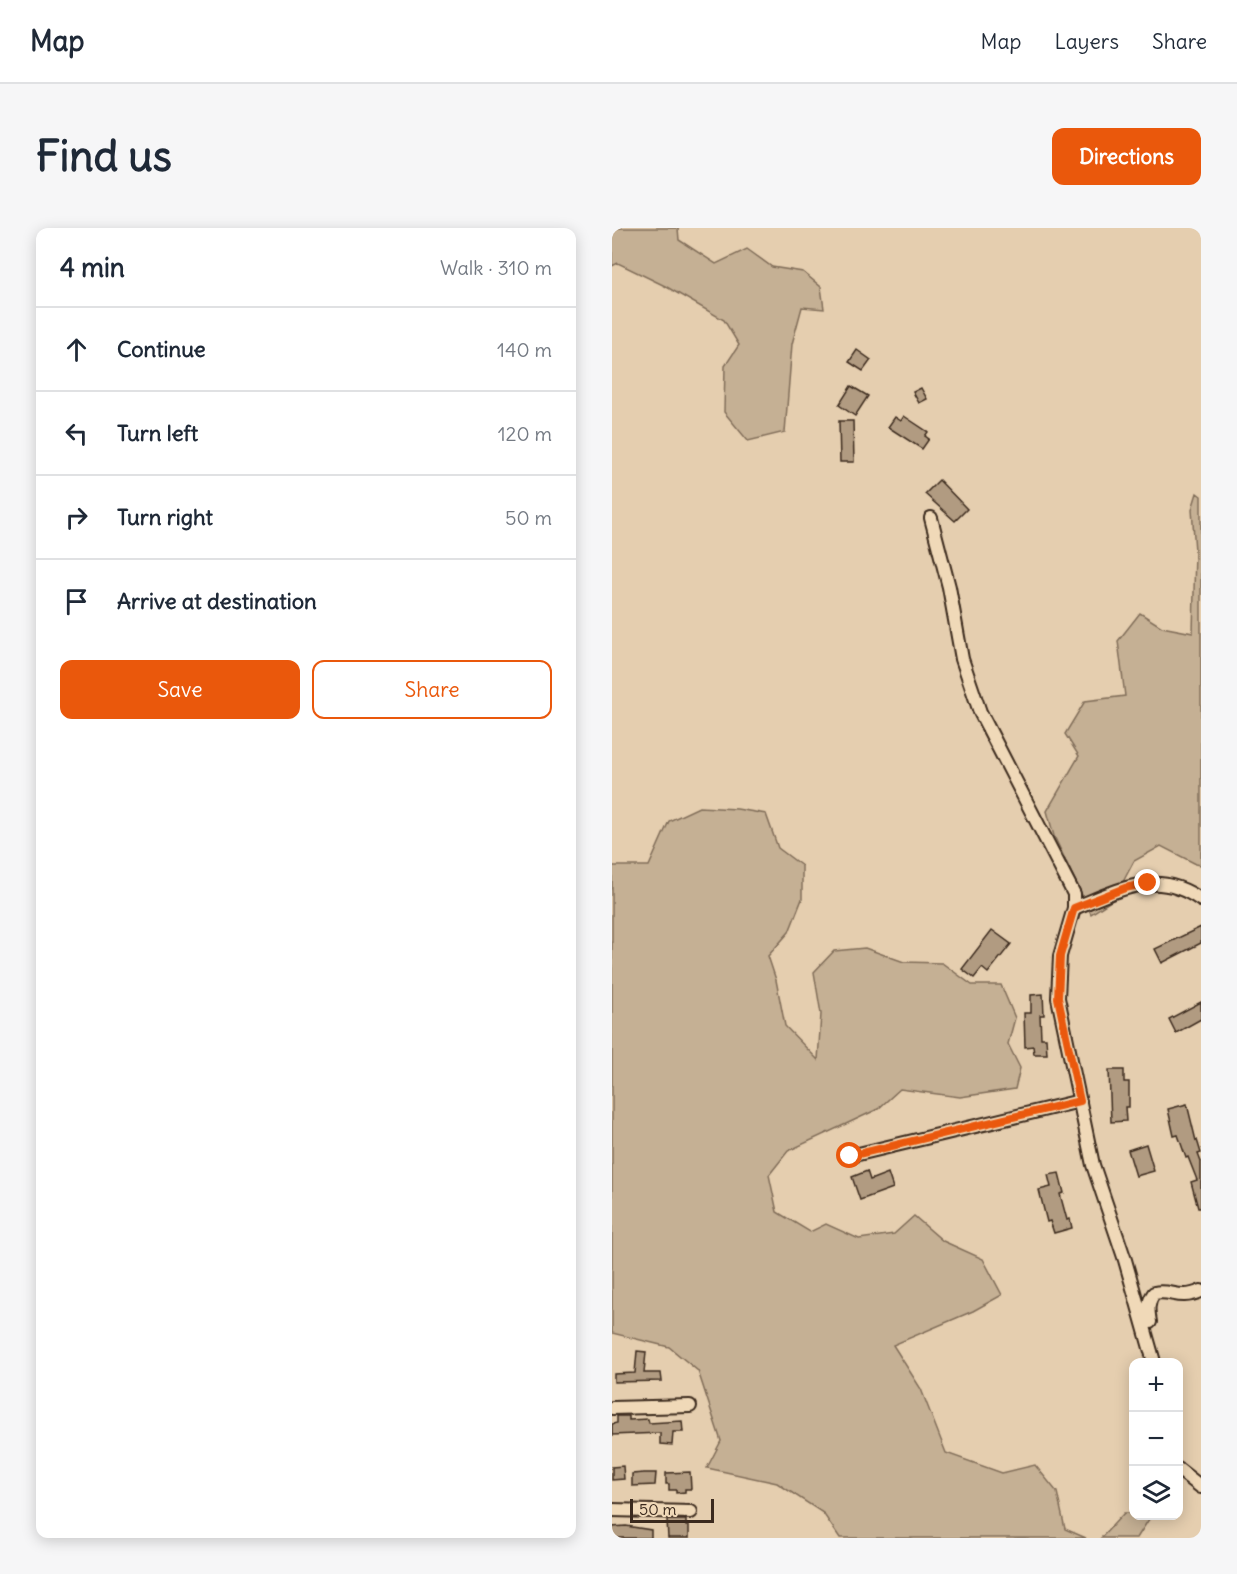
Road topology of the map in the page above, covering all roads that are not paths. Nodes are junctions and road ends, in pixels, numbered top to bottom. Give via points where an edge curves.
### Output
1 (931, 518) dead end
2 (1201, 900) edge
3 (1074, 908) junction
4 (1080, 1101) junction
5 (850, 1156) dead end
6 (1201, 1291) edge
7 (1153, 1358) edge
8 (1153, 1358) edge
9 (690, 1406) dead end
10 (612, 1408) edge
11 (1183, 1472) edge
12 (1201, 1487) edge
13 (612, 1510) edge
14 (691, 1512) dead end

1 - 3 street via 962,659 980,711 1063,870 1074,894
2 - 3 street via 1173,885 1148,883
3 - 4 street via 1060,956 1058,998
4 - 5 street
4 - 7 street via 1093,1165
6 - 8 street via 1176,1296 1163,1291 1150,1298
9 - 10 street
11 - 12 street
13 - 14 street

